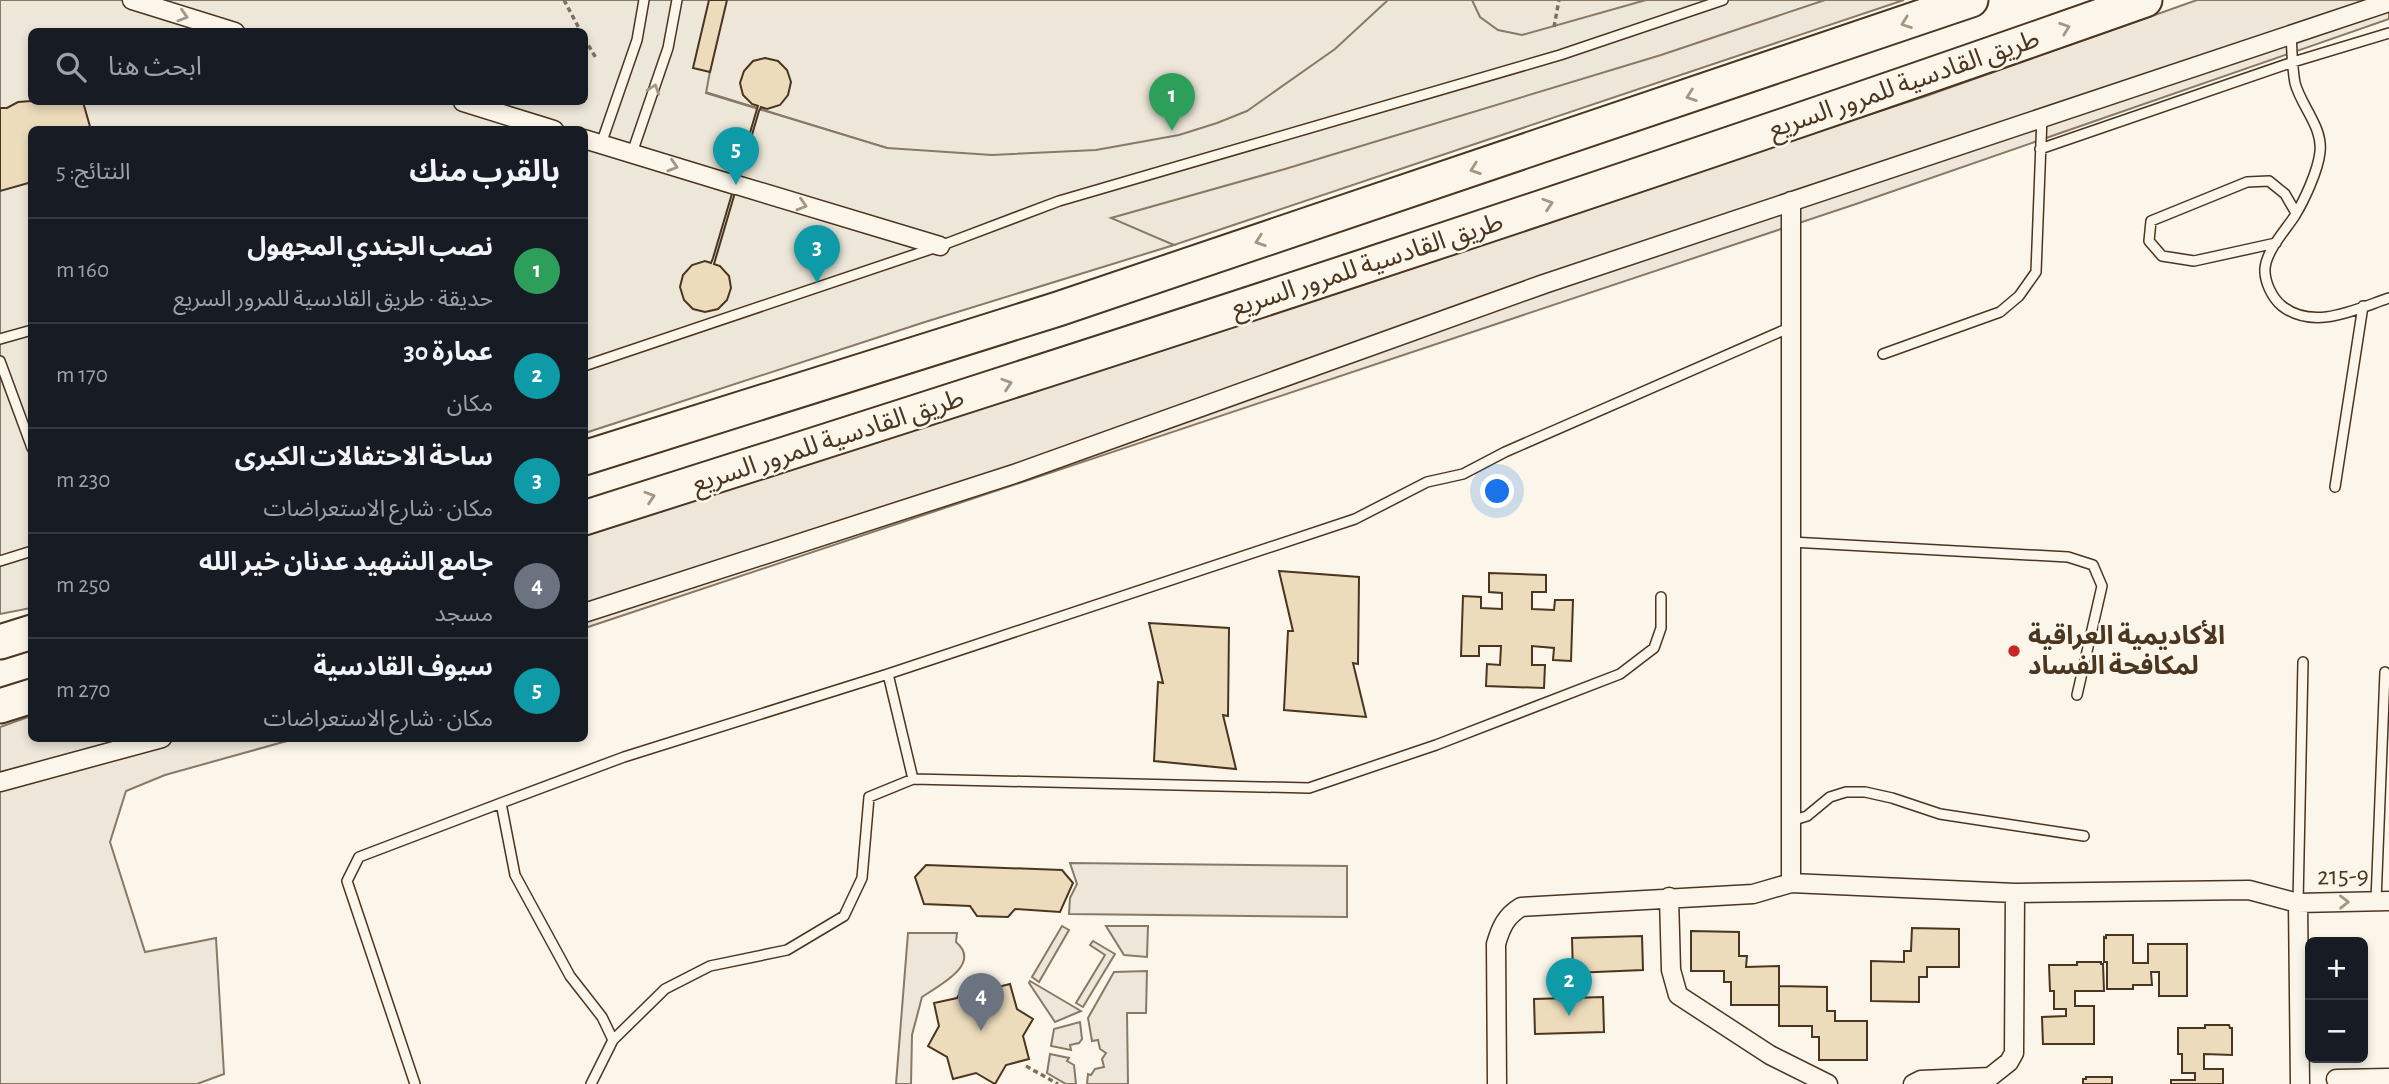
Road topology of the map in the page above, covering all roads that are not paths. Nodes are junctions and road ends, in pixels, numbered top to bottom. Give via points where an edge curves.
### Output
1 (132, 0) edge
2 (644, 0) edge
3 (677, 0) edge
4 (1723, 0) edge
5 (1971, 0) edge
6 (2145, 0) edge
7 (2389, 2) edge
8 (222, 28) edge
9 (2389, 33) edge
10 (2291, 34) junction
11 (2293, 62) junction
12 (473, 105) edge
13 (2042, 117) junction
14 (541, 126) edge
15 (593, 141) edge
16 (2040, 149) junction
17 (632, 153) junction
18 (1791, 201) junction
19 (2296, 213) junction
20 (2276, 243) junction
21 (940, 246) junction
22 (2389, 298) edge
23 (2363, 306) junction
24 (1791, 327) junction
25 (28, 331) edge
26 (0, 339) edge
27 (1883, 354) dead end
28 (0, 361) edge
29 (588, 365) edge
30 (28, 437) edge
31 (588, 457) edge
32 (2335, 487) dead end
33 (588, 517) edge
34 (1791, 542) junction
35 (28, 552) edge
36 (0, 561) edge
37 (1661, 597) dead end
38 (588, 612) edge
39 (28, 633) edge
40 (0, 642) edge
41 (2303, 662) dead end
42 (2385, 672) dead end
43 (888, 674) junction
44 (2077, 695) dead end
45 (28, 697) edge
46 (0, 706) edge
47 (147, 742) edge
48 (913, 779) junction
49 (0, 782) edge
50 (501, 803) junction
51 (1791, 821) junction
52 (2084, 836) dead end
53 (1791, 883) junction
54 (2015, 893) junction
55 (1669, 897) junction
56 (2382, 901) edge
57 (2298, 903) junction
58 (612, 1040) junction
59 (2389, 1077) edge
60 (2336, 1079) dead end
61 (1969, 1080) edge
62 (415, 1084) edge
63 (591, 1084) edge
64 (1497, 1084) edge
65 (1828, 1084) edge
66 (1913, 1084) edge
67 (2300, 1084) edge

1 -> 8 street
2 - 15 lane via 637,40
17 -> 3 lane via 668,48
4 - 21 lane via 1560,55 1059,201
5 -> 31 highway via 1058,309
33 -> 6 highway, طريق القادسية للمرور السريع via 1090,358 1912,83
7 - 10 street
9 - 11 lane
10 - 11 lane
10 - 13 street
11 - 16 lane
11 - 19 lane via 2295,83 2321,148
12 - 14 street
13 - 16 lane
13 - 18 street
15 - 17 street
16 - 27 lane via 2036,272 2020,296 2000,312
17 -> 21 street
18 - 24 street
18 - 38 street via 1544,284 1017,473
19 - 20 lane
19 - 20 lane via 2285,194 2269,181 2247,182 2151,220 2149,241 2162,256 2194,261
20 - 23 lane via 2265,268 2267,282 2276,301 2291,313 2322,318
21 - 29 lane
22 - 23 lane
23 - 32 lane
24 - 34 street
24 - 43 lane via 1463,474 1427,482 1355,519
25 - 26 lane
28 - 30 lane
34 - 44 lane via 2068,556 2093,565 2102,586
34 - 51 street
35 - 36 lane
37 - 48 lane via 1661,628 1654,648 1620,674 1309,788
39 - 40 highway
41 - 57 lane
42 - 56 lane
43 - 48 lane
43 - 50 lane via 624,757
45 - 46 highway
47 - 49 street
48 - 58 lane via 869,797 862,877 844,916 787,950 710,966 665,989
50 - 58 lane via 515,875 570,976 603,1017
50 - 62 lane via 359,857 347,881
51 - 52 lane via 1807,816 1830,797 1865,792 1940,814
51 - 53 street
53 - 54 street, 215-9
53 - 55 street, 215-9 via 1753,894
54 - 57 street, 215-9 via 2249,890
54 - 61 street via 2014,1054 1990,1077
55 - 64 street, 215-9 via 1521,907 1511,913 1496,944
55 - 65 street via 1671,970 1678,995 1770,1055
57 -> 56 street, 215-9
57 - 67 street
58 - 63 lane
59 - 60 street
61 - 66 street

